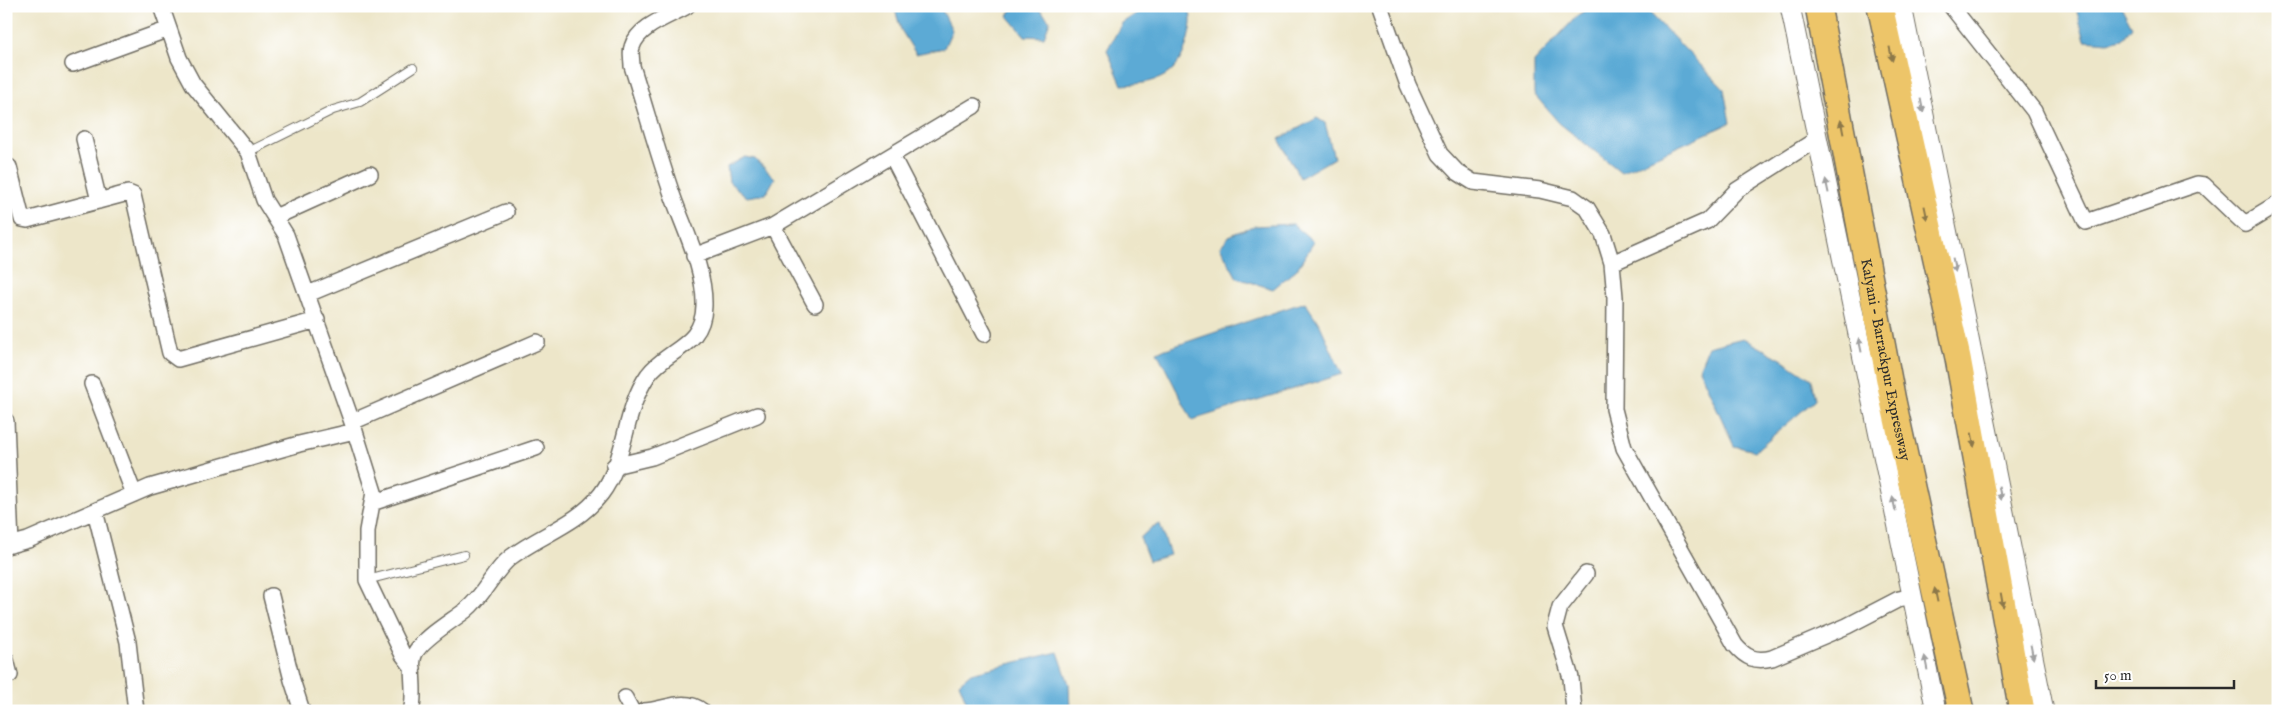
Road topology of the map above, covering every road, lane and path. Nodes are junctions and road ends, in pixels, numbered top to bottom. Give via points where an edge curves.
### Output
1 (161, 6) edge
2 (687, 6) edge
3 (1380, 6) edge
4 (1790, 6) edge
5 (1818, 6) edge
6 (1880, 6) edge
7 (1902, 6) edge
8 (1951, 6) edge
9 (169, 28) junction
10 (73, 64) dead end
11 (412, 68) dead end
12 (974, 106) dead end
13 (84, 139) dead end
14 (1817, 139) junction
15 (248, 152) junction
16 (892, 156) junction
17 (9, 167) dead end
18 (370, 174) dead end
19 (99, 201) junction
20 (2278, 204) edge
21 (506, 212) dead end
22 (275, 217) junction
23 (773, 226) junction
24 (694, 256) junction
25 (1612, 263) junction
26 (308, 294) junction
27 (815, 304) dead end
28 (317, 320) junction
29 (984, 334) dead end
30 (537, 342) dead end
31 (92, 384) dead end
32 (757, 415) dead end
33 (6, 421) edge
34 (354, 426) junction
35 (536, 448) dead end
36 (614, 466) junction
37 (134, 494) junction
38 (372, 502) junction
39 (95, 511) junction
40 (9, 546) edge
41 (464, 554) dead end
42 (1586, 574) dead end
43 (367, 580) junction
44 (271, 596) dead end
45 (1913, 596) junction
46 (6, 660) edge
47 (413, 668) junction
48 (10, 675) dead end
49 (136, 711) edge
50 (302, 711) edge
51 (411, 711) edge
52 (644, 711) edge
53 (702, 711) edge
54 (1574, 711) edge
55 (1936, 711) edge
56 (1961, 711) edge
57 (2022, 711) edge
58 (2044, 711) edge

1 - 9 street
2 - 24 street via 643,31 635,38 631,49 632,66
3 - 25 street via 1408,85 1440,154 1457,172 1473,182 1540,190 1573,198 1587,208 1603,234
4 - 14 street
56 -> 5 highway, Kalyani - Barrackpur Expressway via 1893,400
6 -> 57 highway via 1958,358
7 -> 58 street
8 - 20 street via 2034,111 2086,222 2197,184 2204,185 2245,224
9 - 10 street
9 - 15 street via 179,58 193,84
11 - 15 lane via 360,102 333,110
12 - 16 street
13 - 19 street
14 - 25 street via 1737,190 1707,221
45 -> 14 street
15 - 22 street via 264,200
16 - 23 street
16 - 29 street
17 - 19 street via 22,219
18 - 22 street
19 - 28 street via 128,193 135,199 170,353 174,358
21 - 26 street
22 - 26 street via 286,236
23 - 24 street
23 - 27 street
24 - 36 street via 703,287 702,326 693,338 653,368 641,385
25 - 45 street via 1615,297 1614,409 1624,448 1743,655 1759,661 1772,658 1847,626 1899,599
26 - 28 street
28 - 34 street
30 - 34 street
31 - 37 street
32 - 36 street via 645,459
33 - 40 street
34 - 37 street
34 - 38 street via 374,492
35 - 38 street
36 - 47 street via 608,485 586,510 509,558 468,608 420,645 414,655
37 - 39 street
38 - 43 street via 367,531
39 - 40 street
39 - 49 street via 128,642
41 - 43 lane
42 - 54 street via 1560,607 1554,626 1571,678
43 - 47 street via 403,655
44 - 50 street
55 -> 45 street
46 - 48 street
47 - 51 street via 415,690
52 - 53 street via 682,704

